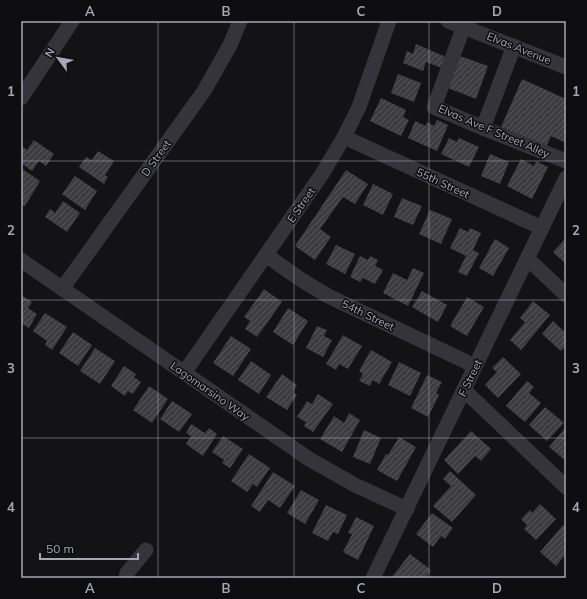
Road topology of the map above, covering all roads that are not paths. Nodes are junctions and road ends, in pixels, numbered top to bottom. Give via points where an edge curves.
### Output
1 (72, 21) edge
2 (240, 21) edge
3 (389, 21) edge
4 (448, 21) edge
5 (464, 26) junction
6 (514, 46) junction
7 (566, 67) edge
8 (21, 98) edge
9 (483, 128) junction
10 (344, 137) junction
11 (566, 161) edge
12 (566, 180) edge
13 (542, 228) junction
14 (266, 256) junction
15 (528, 259) junction
16 (21, 260) edge
17 (62, 289) junction
18 (566, 295) edge
19 (475, 366) junction
20 (184, 373) junction
21 (464, 390) junction
22 (566, 487) edge
23 (407, 509) junction
24 (146, 550) dead end
25 (126, 578) edge
26 (373, 578) edge

1 - 8 street
2 - 17 street, D Street via 230,45 204,91
3 - 10 street, E Street via 358,107
4 - 5 street, Elvas Avenue
5 - 6 street, Elvas Avenue
5 - 9 street, Elvas Ave F Street Alley via 434,107
6 - 7 street, Elvas Avenue
6 - 9 street
9 - 11 street, Elvas Ave F Street Alley
10 - 13 street, 55th Street
10 - 14 street, E Street
12 - 13 street, F Street
13 - 15 street, F Street
14 - 19 street, 54th Street via 328,296
14 - 20 street, E Street
15 - 18 street
15 - 19 street, F Street
16 - 17 street, Lagomarsino Way
17 - 20 street, Lagomarsino Way
19 - 21 street, F Street
20 - 23 street, Lagomarsino Way via 323,468
21 - 22 street
21 - 23 street, F Street
23 - 26 street, F Street
24 - 25 street via 127,573

